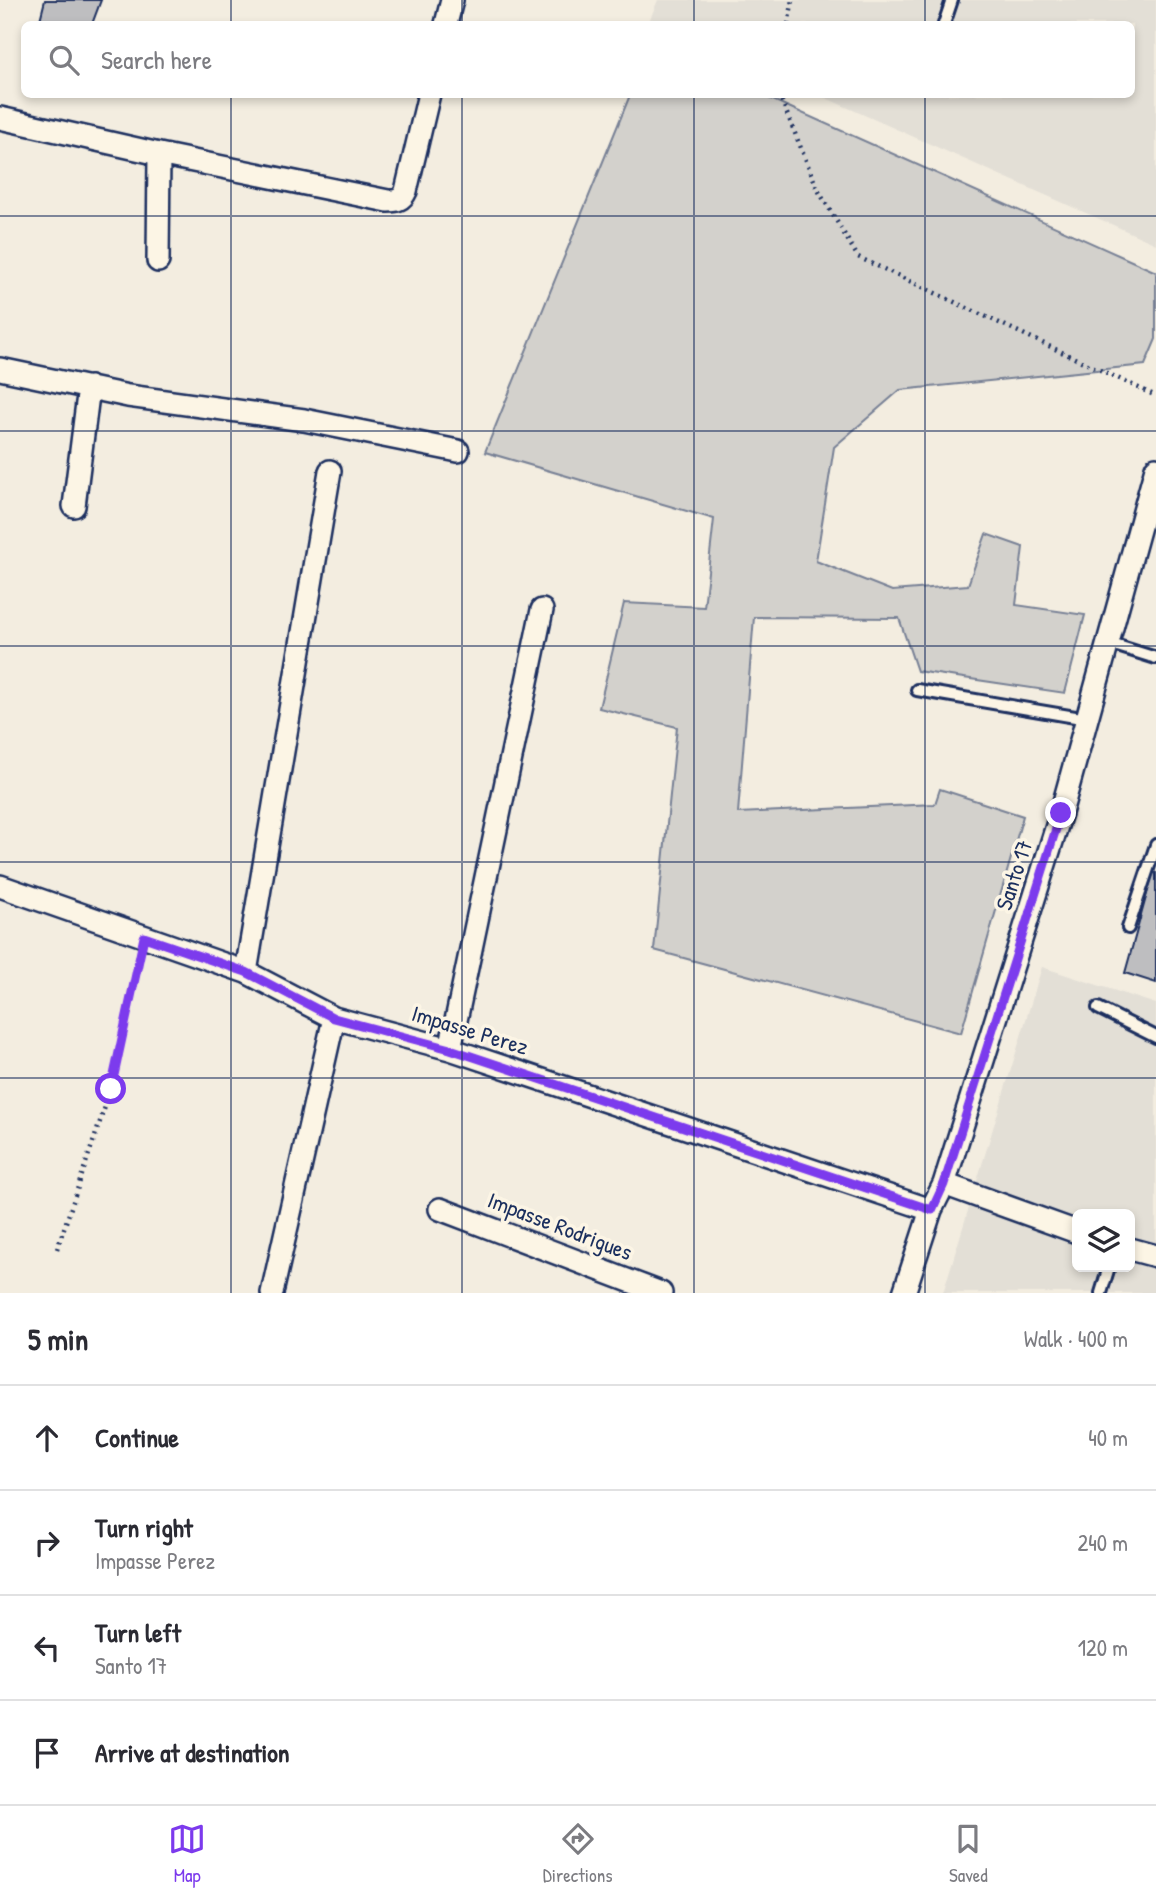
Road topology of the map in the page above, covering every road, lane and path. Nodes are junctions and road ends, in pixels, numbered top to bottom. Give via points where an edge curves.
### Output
1 (452, 0) edge
2 (793, 0) edge
3 (952, 0) edge
4 (447, 21) edge
5 (789, 21) edge
6 (945, 21) edge
7 (428, 98) edge
8 (781, 98) edge
9 (0, 118) edge
10 (159, 154) junction
11 (158, 261) dead end
12 (0, 369) edge
13 (89, 387) junction
14 (1156, 396) edge
15 (458, 451) dead end
16 (1156, 468) edge
17 (330, 471) dead end
18 (74, 506) dead end
19 (542, 610) dead end
20 (1108, 643) junction
21 (1156, 658) edge
22 (917, 690) dead end
23 (1087, 719) junction
24 (1156, 845) edge
25 (0, 886) edge
26 (1128, 928) dead end
27 (144, 937) junction
28 (246, 972) junction
29 (1098, 1008) dead end
30 (334, 1018) junction
31 (1156, 1037) edge
32 (450, 1049) junction
33 (944, 1184) junction
34 (440, 1209) dead end
35 (932, 1210) junction
36 (1072, 1229) edge
37 (57, 1249) dead end
38 (1135, 1250) edge
39 (1156, 1256) edge
40 (1107, 1272) edge
41 (272, 1293) edge
42 (661, 1293) edge
43 (904, 1293) edge
44 (1101, 1293) edge

1 - 4 street
2 - 5 path
3 - 6 lane
7 - 10 street via 406,191 397,201
8 - 14 path via 818,190 858,257
9 - 10 street
10 - 11 street
12 - 13 street
13 - 15 street via 304,420
13 - 18 street
16 - 20 street, Santo 17
17 - 28 street
19 - 32 street
20 - 21 lane
20 - 23 street, Santo 17
22 - 23 lane
23 - 33 street, Santo 17
24 - 26 lane
25 - 27 street, Impasse Perez
27 - 28 street, Impasse Perez
27 - 37 path via 111,1089
28 - 30 street, Impasse Perez
29 - 31 lane
30 - 32 street, Impasse Perez
30 - 41 street
32 - 35 street, Impasse Perez
33 - 35 street, Santo 17
33 - 36 street
34 - 42 street, Impasse Rodrigues
35 - 43 street, Santo 17
38 - 39 street
40 - 44 lane

